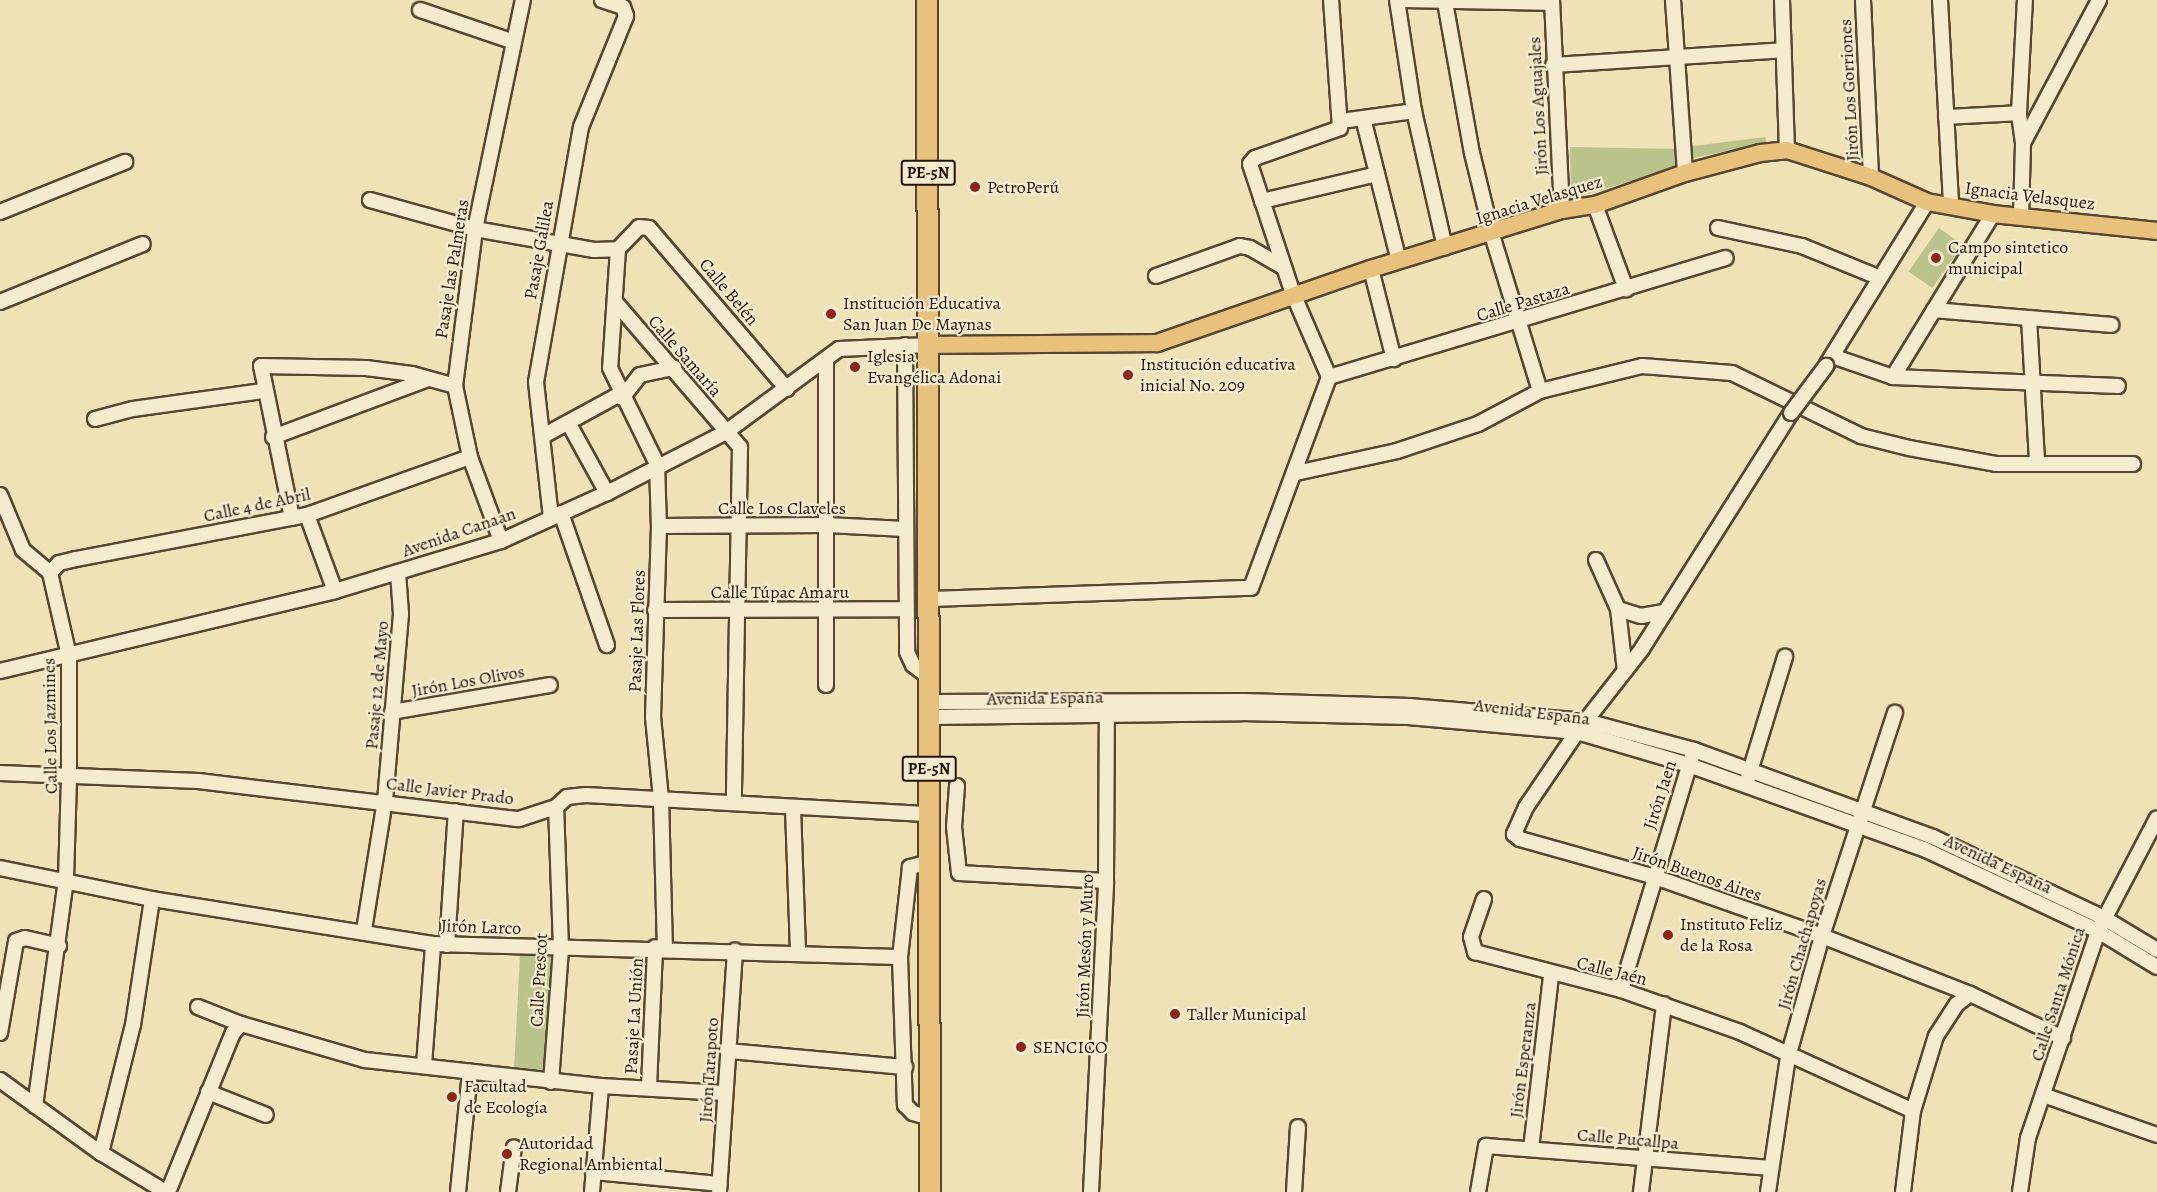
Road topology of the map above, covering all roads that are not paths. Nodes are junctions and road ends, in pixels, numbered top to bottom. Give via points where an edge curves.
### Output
1 (523, 0) edge
2 (927, 0) edge
3 (1332, 0) edge
4 (1397, 0) edge
5 (1673, 0) edge
6 (1782, 0) edge
7 (1863, 0) edge
8 (1940, 0) edge
9 (2025, 0) edge
10 (2099, 0) edge
11 (608, 2) edge
12 (1445, 2) junction
13 (1552, 2) edge
14 (420, 10) dead end
15 (514, 42) junction
16 (1784, 50) junction
17 (1677, 54) junction
18 (1553, 64) junction
19 (1414, 111) junction
20 (2019, 114) junction
21 (1946, 117) junction
22 (1363, 118) junction
23 (1341, 121) junction
24 (2023, 143) junction
25 (1787, 150) junction
26 (125, 162) dead end
27 (1685, 173) junction
28 (1377, 174) junction
29 (1871, 177) junction
30 (370, 200) dead end
31 (1262, 201) junction
32 (1927, 202) junction
33 (1595, 205) junction
34 (1951, 205) junction
35 (1562, 210) junction
36 (0, 212) edge
37 (1993, 214) junction
38 (2021, 216) junction
39 (1718, 228) dead end
40 (475, 230) junction
41 (2157, 231) edge
42 (1492, 235) junction
43 (143, 243) dead end
44 (558, 243) junction
45 (1445, 248) junction
46 (618, 249) junction
47 (1726, 258) dead end
48 (1399, 261) junction
49 (1284, 268) junction
50 (1371, 269) junction
51 (1156, 276) dead end
52 (1878, 277) junction
53 (1626, 289) junction
54 (1293, 294) junction
55 (0, 302) edge
56 (617, 304) junction
57 (1934, 310) junction
58 (2030, 318) junction
59 (1519, 321) junction
60 (2111, 325) dead end
61 (905, 345) junction
62 (929, 345) junction
63 (826, 358) junction
64 (1394, 359) junction
65 (1829, 361) junction
66 (674, 368) junction
67 (1329, 376) junction
68 (1893, 377) junction
69 (428, 379) junction
70 (2034, 385) junction
71 (454, 386) junction
72 (2118, 386) dead end
73 (787, 389) junction
74 (264, 391) junction
75 (1540, 391) junction
76 (621, 396) junction
77 (95, 419) dead end
78 (568, 423) junction
79 (726, 432) junction
80 (543, 436) junction
81 (273, 437) junction
82 (470, 457) junction
83 (2037, 463) junction
84 (657, 464) junction
85 (2133, 464) dead end
86 (1296, 473) junction
87 (607, 493) junction
88 (0, 495) edge
89 (307, 515) junction
90 (556, 516) junction
91 (291, 518) junction
92 (827, 525) junction
93 (659, 526) junction
94 (740, 526) junction
95 (905, 529) junction
96 (501, 541) junction
97 (1596, 560) dead end
98 (398, 572) junction
99 (50, 573) junction
100 (335, 591) junction
101 (931, 599) junction
102 (905, 609) junction
103 (1618, 609) junction
104 (655, 610) junction
105 (738, 610) junction
106 (824, 610) junction
107 (1664, 612) junction
108 (607, 645) dead end
109 (69, 656) junction
110 (1785, 657) dead end
111 (0, 671) edge
112 (1625, 672) junction
113 (929, 677) junction
114 (550, 685) dead end
115 (826, 686) dead end
116 (1107, 708) junction
117 (929, 710) junction
118 (392, 712) junction
119 (1895, 713) dead end
120 (1581, 726) junction
121 (1694, 750) junction
122 (1689, 765) junction
123 (1752, 771) junction
124 (0, 773) edge
125 (69, 776) junction
126 (957, 786) dead end
127 (1744, 786) junction
128 (661, 798) junction
129 (385, 801) junction
130 (734, 803) junction
131 (556, 807) junction
132 (794, 808) junction
133 (456, 811) junction
134 (1865, 812) junction
135 (2157, 818) edge
136 (929, 820) junction
137 (1859, 825) junction
138 (954, 827) junction
139 (929, 862) junction
140 (0, 868) edge
141 (1652, 876) junction
142 (66, 879) junction
143 (1106, 881) junction
144 (152, 899) junction
145 (1484, 899) dead end
146 (2101, 924) junction
147 (364, 930) junction
148 (1822, 936) junction
149 (440, 944) junction
150 (58, 946) junction
151 (660, 947) junction
152 (561, 948) junction
153 (2157, 950) edge
154 (735, 951) junction
155 (798, 951) junction
156 (900, 957) junction
157 (2157, 967) edge
158 (1551, 975) junction
159 (1621, 990) junction
160 (1970, 994) junction
161 (1664, 1004) junction
162 (198, 1007) dead end
163 (241, 1024) junction
164 (0, 1033) edge
165 (2063, 1038) junction
166 (729, 1051) junction
167 (1788, 1057) junction
168 (424, 1065) junction
169 (905, 1067) junction
170 (470, 1072) junction
171 (0, 1080) edge
172 (551, 1082) junction
173 (601, 1086) junction
174 (649, 1087) junction
175 (208, 1092) junction
176 (724, 1093) junction
177 (2043, 1095) junction
178 (35, 1106) junction
179 (1913, 1111) junction
180 (266, 1115) dead end
181 (930, 1118) junction
182 (1298, 1127) dead end
183 (2157, 1135) edge
184 (514, 1147) dead end
185 (1531, 1149) junction
186 (101, 1153) junction
187 (1644, 1159) junction
188 (1771, 1168) junction
189 (593, 1172) junction
190 (719, 1188) edge
191 (167, 1192) edge
192 (458, 1192) edge
193 (508, 1192) edge
194 (592, 1192) edge
195 (930, 1192) edge
196 (1091, 1192) edge
197 (1294, 1192) edge
198 (1478, 1192) edge
199 (1641, 1192) edge
200 (1768, 1192) edge
201 (1904, 1192) edge
202 (2020, 1192) edge

1 - 15 street, Pasaje las Palmeras
2 - 62 highway, PE-5N
3 - 23 street
4 - 12 street
4 - 19 street
5 - 17 street
6 - 16 street
7 - 29 street, Jirón Los Gorriones
8 - 21 street
9 - 20 street
10 - 24 street
11 - 44 street, Pasaje Galilea via 623,7 626,16 581,127
12 - 13 street
12 - 42 street via 1472,153
13 - 18 street, Jirón Los Aguajales
14 - 15 street
15 - 40 street, Pasaje las Palmeras
16 - 17 street
16 - 25 street
17 - 18 street
17 - 27 street
18 - 35 street, Jirón Los Aguajales
19 - 22 street
19 - 45 street
20 - 21 street
20 - 24 street
21 - 34 street
22 - 23 street
22 - 28 street
23 - 31 street via 1338,131 1251,161
24 - 38 street
25 - 27 main road, Ignacia Velasquez via 1760,153
25 - 29 main road, Ignacia Velasquez
26 - 36 street
27 - 33 main road, Ignacia Velasquez
28 - 31 street
28 - 48 street
29 - 32 main road, Ignacia Velasquez
30 - 40 street
31 - 49 street
32 - 34 main road, Ignacia Velasquez
32 - 52 street
33 - 35 main road, Ignacia Velasquez
33 - 53 street
34 - 37 main road, Ignacia Velasquez
35 - 42 main road, Ignacia Velasquez
37 - 38 main road, Ignacia Velasquez
37 - 57 street
38 - 41 main road, Ignacia Velasquez
39 - 52 street via 1802,246
40 - 44 street
40 - 71 street, Pasaje las Palmeras
42 - 45 main road, Ignacia Velasquez
42 - 59 street
43 - 55 street
44 - 46 street via 594,250
44 - 80 street, Pasaje Galilea via 536,382
45 - 48 main road, Ignacia Velasquez
46 - 56 street
46 - 73 street, Calle Belén via 639,227 654,232
47 - 53 street, Calle Pastaza
48 - 50 main road, Ignacia Velasquez
49 - 51 street via 1240,246
49 - 54 street
50 - 54 main road, Ignacia Velasquez
50 - 64 street
52 - 65 street
53 - 59 street, Calle Pastaza
54 - 62 main road, Ignacia Velasquez via 1157,343
54 - 67 street
56 - 66 street, Calle Samaría
56 - 76 street via 610,368
57 - 58 street
57 - 68 street
58 - 60 street
58 - 70 street
59 - 64 street, Calle Pastaza
59 - 75 street
61 - 62 street, Avenida Canaan
61 - 63 street, Avenida Canaan via 839,349
61 - 95 street
62 - 101 highway, PE-5N
63 - 73 street, Avenida Canaan
63 - 92 street
64 - 67 street, Calle Pastaza
65 - 68 street
65 - 107 street, bridge via 1791,413
66 - 76 street via 640,375
66 - 79 street, Calle Samaría
67 - 86 street
68 - 70 street
69 - 71 street
69 - 74 street via 366,368 265,365 259,368
69 - 81 street
70 - 72 street
70 - 83 street
71 - 82 street, Pasaje las Palmeras
73 - 79 street, Avenida Canaan
74 - 77 street via 133,409
74 - 81 street
75 - 83 street via 1642,366 1732,373 1861,436 1996,465
75 - 86 street via 1478,424 1397,451
76 - 78 street
76 - 84 street
78 - 80 street
78 - 87 street
79 - 84 street, Avenida Canaan
79 - 94 street, Calle Samaría via 740,447
80 - 90 street, Pasaje Galilea
81 - 91 street
82 - 89 street, Calle 4 de Abril
82 - 96 street, Pasaje las Palmeras
83 - 85 street
84 - 87 street, Avenida Canaan
84 - 93 street, Pasaje Las Flores
86 - 101 street via 1250,589
87 - 90 street, Avenida Canaan
88 - 99 street via 23,550
89 - 91 street, Calle 4 de Abril
89 - 100 street
90 - 96 street, Avenida Canaan
90 - 108 street, Pasaje Galilea
91 - 99 street, Calle 4 de Abril via 76,559 59,563
92 - 94 street, Calle Los Claveles
92 - 95 street, Calle Los Claveles
92 - 106 street
93 - 94 street, Calle Los Claveles
93 - 104 street, Pasaje Las Flores
94 - 105 street, Calle Samaría
95 - 102 street
96 - 98 street, Avenida Canaan
97 - 103 street
98 - 100 street, Avenida Canaan
98 - 118 street, Pasaje 12 de Mayo via 402,594
99 - 109 street, Calle Los Jazmines
100 - 109 street, Avenida Canaan
101 - 113 highway, PE-5N
102 - 106 street, Calle Túpac Amaru
102 - 113 street via 908,659
103 - 107 street via 1641,616
103 - 112 street
104 - 105 street, Calle Túpac Amaru
104 - 128 street, Pasaje Las Flores via 653,717
105 - 106 street, Calle Túpac Amaru
105 - 130 street, Calle Samaría
106 - 115 street
107 - 112 street
109 - 111 street, Avenida Canaan
109 - 125 street, Calle Los Jazmines
110 - 123 street
112 - 120 street
113 - 117 highway, PE-5N
114 - 118 street, Jirón Los Olivos
116 - 117 street, Avenida España
116 - 120 street, Avenida España via 1244,700 1409,706
116 - 143 street, Jirón Mesón y Muro
117 - 136 highway, PE-5N
118 - 129 street, Pasaje 12 de Mayo
119 - 134 street, Jirón Chachapoyas
120 - 121 street, Avenida España
120 - 122 street, Avenida España
120 - 141 street, Jirón Buenos Aires via 1513,830 1520,839
121 - 122 street, Jirón Jaen
121 - 123 street, Avenida España
122 - 127 street, Avenida España
122 - 141 street, Jirón Jaen
123 - 127 street
123 - 134 street, Avenida España
124 - 125 street, Calle Javier Prado
125 - 129 street, Calle Javier Prado via 198,781
125 - 142 street, Calle Los Jazmines
126 - 138 street
127 - 137 street, Avenida España
128 - 130 street, Calle Javier Prado
128 - 131 street, Calle Javier Prado via 586,795 567,797
128 - 151 street, Pasaje Las Flores
129 - 133 street, Calle Javier Prado
129 - 147 street, Pasaje 12 de Mayo
130 - 132 street, Calle Javier Prado
131 - 133 street, Calle Javier Prado via 519,819
131 - 152 street, Calle Prescot
132 - 136 street, Calle Javier Prado
132 - 155 street
133 - 149 street
134 - 137 street, Jirón Chachapoyas
134 - 146 street, Avenida España via 1933,837
135 - 146 street, Calle Santa Mónica
136 - 138 street, Calle Javier Prado
136 - 139 highway, PE-5N
137 - 146 street, Avenida España
137 - 148 street, Jirón Chachapoyas
138 - 143 street via 957,871 963,875
139 - 156 street via 910,867
139 - 181 highway, PE-5N
140 - 142 street, Jirón Larco
141 - 148 street, Jirón Buenos Aires
141 - 159 street, Jirón Jaen
142 - 144 street, Jirón Larco
142 - 150 street, Calle Los Jazmines
143 - 196 street, Jirón Mesón y Muro
144 - 147 street, Jirón Larco
144 - 186 street via 133,1025
145 - 158 street, Calle Jaén via 1471,948
146 - 153 street, Avenida España
146 - 157 street, Avenida España
146 - 165 street, Calle Santa Mónica
147 - 149 street, Jirón Larco
148 - 160 street, Jirón Buenos Aires
148 - 167 street, Jirón Chachapoyas
149 - 152 street, Jirón Larco
149 - 168 street
150 - 164 street via 25,938 16,941
150 - 178 street, Calle Los Jazmines
151 - 152 street, Jirón Larco
151 - 154 street, Jirón Larco
151 - 174 street, Pasaje La Unión
152 - 172 street, Calle Prescot
154 - 155 street, Jirón Larco
154 - 166 street, Jirón Tarapoto
155 - 156 street, Jirón Larco
156 - 169 street
158 - 159 street, Calle Jaén
158 - 185 street, Jirón Esperanza
159 - 161 street, Calle Jaén
160 - 165 street, Jirón Buenos Aires
160 - 179 street via 1957,1004 1936,1036
161 - 167 street, Calle Jaén via 1740,1032
161 - 187 street
162 - 163 street
163 - 168 street via 365,1060
163 - 175 street via 232,1033
165 - 177 street, Calle Santa Mónica
166 - 169 street
166 - 176 street, Jirón Tarapoto
167 - 179 street, Calle Jaén
167 - 188 street, Jirón Chachapoyas
168 - 170 street
169 - 181 street via 907,1109
170 - 172 street
170 - 192 street
171 - 178 street
172 - 173 street
173 - 174 street
173 - 189 street
174 - 176 street
175 - 180 street
175 - 191 street
176 - 190 street, Jirón Tarapoto
177 - 183 street
177 - 202 street, Calle Santa Mónica via 2028,1138
178 - 186 street
179 - 201 street
181 - 195 highway, PE-5N
182 - 197 street
184 - 193 street
185 - 187 street, Calle Pucallpa
185 - 198 street, Calle Pucallpa via 1483,1148
186 - 191 street
187 - 188 street, Calle Pucallpa
187 - 199 street
188 - 200 street, Jirón Chachapoyas
189 - 190 street
189 - 194 street

